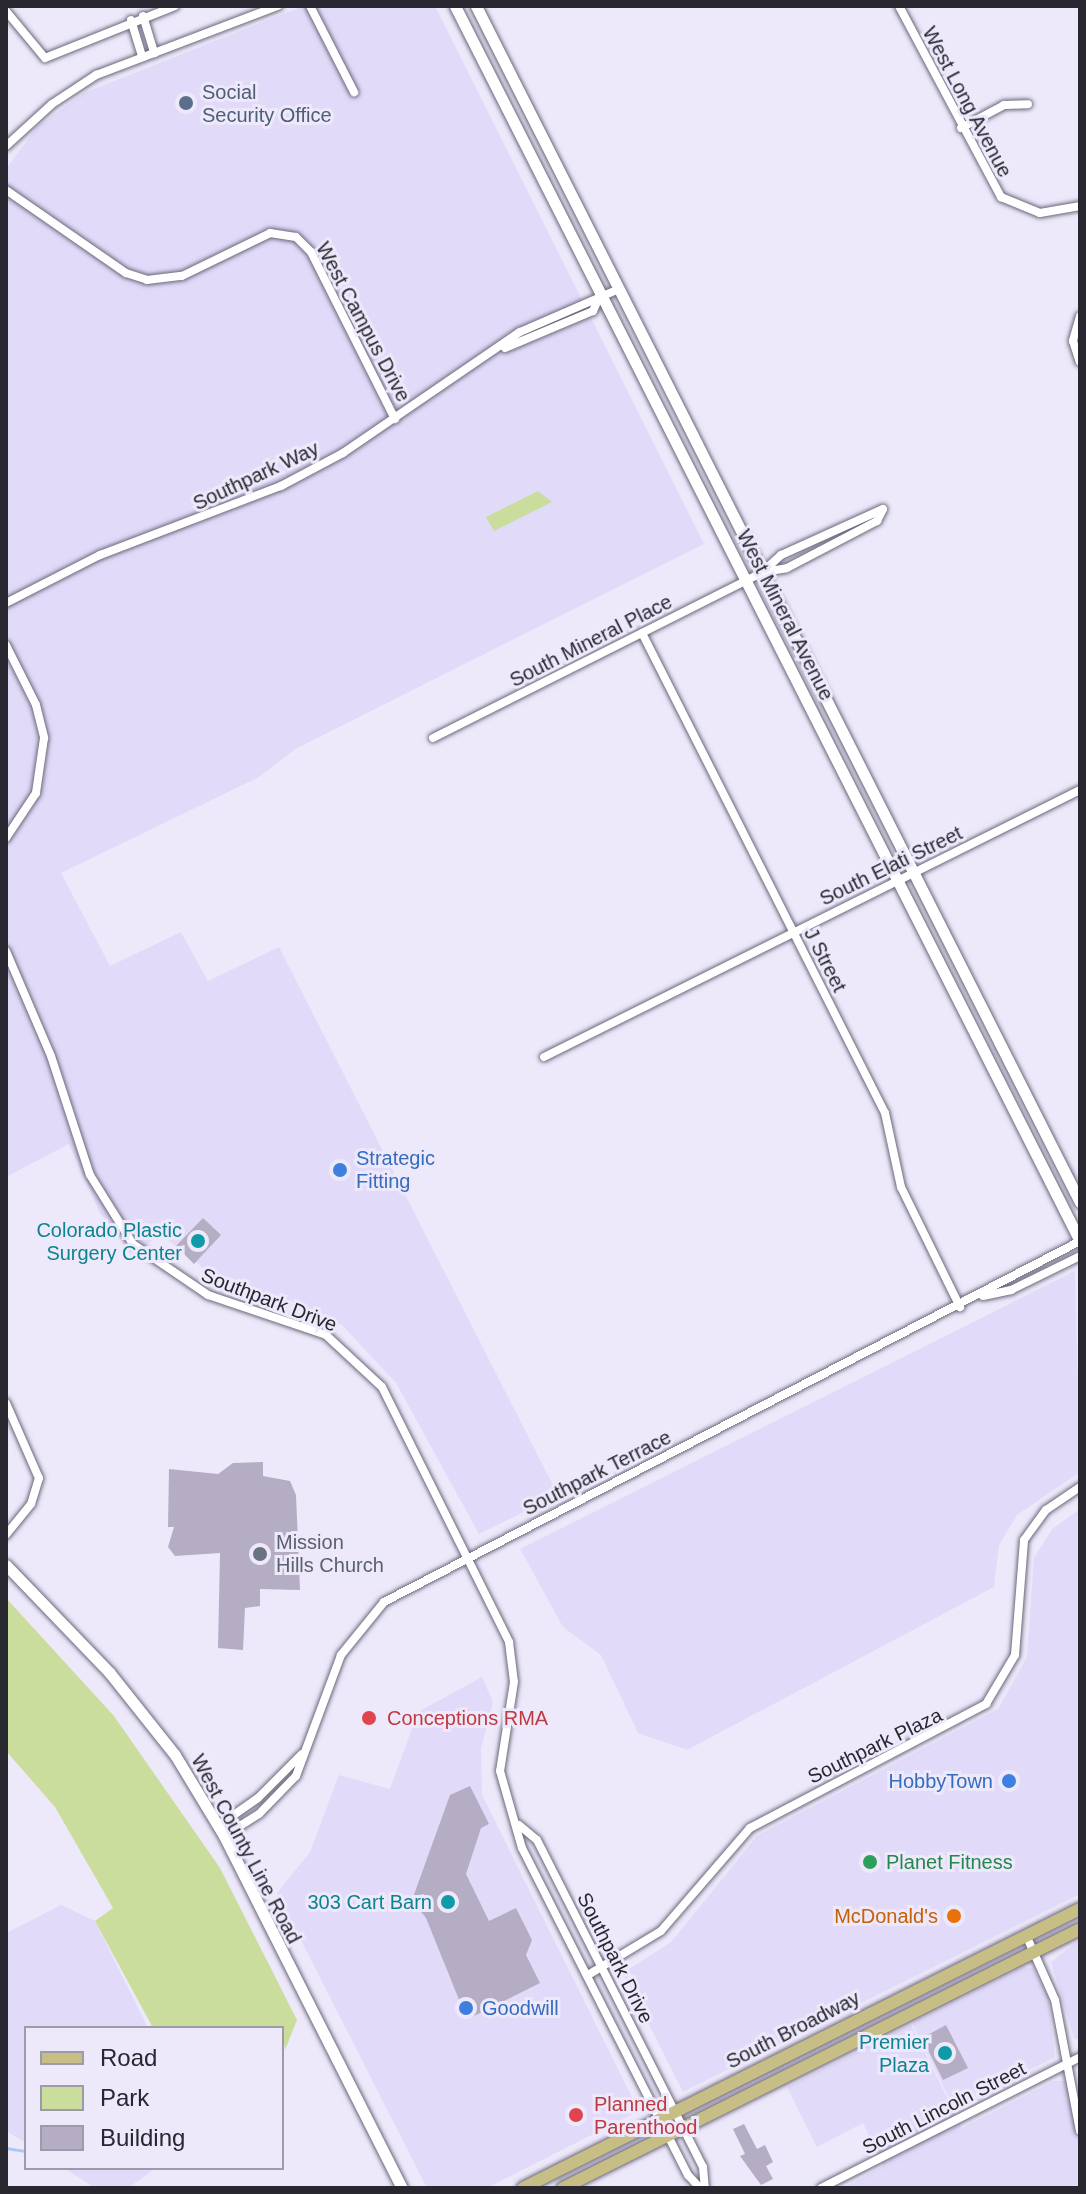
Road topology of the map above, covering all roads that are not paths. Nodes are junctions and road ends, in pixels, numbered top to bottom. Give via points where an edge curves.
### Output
1 (175, 6) edge
2 (278, 6) edge
3 (310, 6) edge
4 (455, 6) edge
5 (476, 6) edge
6 (899, 6) edge
7 (6, 8) edge
8 (143, 16) junction
9 (131, 20) junction
10 (154, 53) junction
11 (142, 57) junction
12 (354, 92) dead end
13 (1028, 104) dead end
14 (961, 128) junction
15 (6, 146) edge
16 (6, 190) edge
17 (1080, 206) edge
18 (619, 289) junction
19 (601, 298) junction
20 (1080, 316) edge
21 (1078, 357) edge
22 (395, 419) junction
23 (763, 572) junction
24 (747, 580) junction
25 (6, 603) edge
26 (642, 633) junction
27 (6, 645) edge
28 (433, 738) dead end
29 (1080, 790) edge
30 (6, 838) edge
31 (913, 873) junction
32 (897, 880) junction
33 (793, 932) junction
34 (6, 951) edge
35 (544, 1057) dead end
36 (1080, 1202) edge
37 (1080, 1241) edge
38 (1080, 1256) edge
39 (983, 1296) junction
40 (960, 1307) junction
41 (6, 1403) edge
42 (1080, 1487) edge
43 (6, 1535) edge
44 (468, 1557) junction
45 (6, 1565) edge
46 (303, 1754) junction
47 (518, 1824) junction
48 (221, 1831) junction
49 (1080, 1909) edge
50 (1080, 1929) edge
51 (1026, 1935) junction
52 (1035, 1952) junction
53 (602, 1967) junction
54 (588, 1975) junction
55 (1080, 2057) edge
56 (1069, 2062) junction
57 (675, 2112) junction
58 (660, 2119) junction
59 (682, 2127) junction
60 (1080, 2131) edge
61 (667, 2134) junction
62 (402, 2188) edge
63 (523, 2188) edge
64 (563, 2188) edge
65 (702, 2188) edge
66 (822, 2188) edge

1 - 8 street
2 - 10 street via 202,40
3 - 12 street
4 - 19 main road, West Mineral Avenue
5 - 18 main road, West Mineral Avenue
6 - 14 street, West Long Avenue
7 - 9 street via 45,58
8 - 9 street
8 - 10 street
9 - 11 street
10 - 11 street
11 - 15 street via 75,87
13 - 14 street via 1004,105
14 - 17 street, West Long Avenue via 993,188 1015,206 1040,213
16 - 22 street, West Campus Drive via 126,273 147,280 182,276 270,233 296,237 311,252
18 - 19 street, Southpark Way
18 - 23 main road, West Mineral Avenue
19 - 22 street, Southpark Way via 593,311 504,348
19 - 24 main road, West Mineral Avenue
20 - 21 street via 1073,335
22 - 25 street, Southpark Way via 281,486 100,555
23 - 23 street, South Mineral Place via 787,568 877,521 883,509 792,549
23 - 24 street, South Mineral Place
23 - 31 main road, West Mineral Avenue
24 - 26 street, South Mineral Place
24 - 32 main road, West Mineral Avenue
26 - 28 street, South Mineral Place
26 - 33 street, J Street
27 - 30 street via 36,705 44,738 36,793
29 - 31 street, South Elati Street
31 - 32 street, South Elati Street
31 - 36 main road, West Mineral Avenue
32 - 33 street, South Elati Street
32 - 37 main road, West Mineral Avenue
33 - 35 street, South Elati Street
33 - 40 street, J Street via 885,1113 901,1187
34 - 44 street, Southpark Drive via 51,1056 90,1175 114,1220 180,1281 326,1335 366,1367
37 - 39 street, Southpark Terrace
38 - 39 street, Southpark Terrace
39 - 40 street, Southpark Terrace
40 - 44 street, Southpark Terrace
41 - 43 street via 39,1478 31,1504
42 - 53 street, Southpark Plaza via 1046,1510 1024,1540 1015,1655 986,1704 750,1828 661,1931
44 - 46 street, Southpark Terrace via 396,1594 361,1624 335,1667
44 - 47 street, Southpark Drive via 511,1650 514,1682 500,1763
45 - 48 main road, West County Line Road via 138,1706
46 - 48 street, Southpark Terrace
46 - 48 street, Southpark Terrace via 283,1792
47 - 53 street, Southpark Drive via 537,1840
47 - 54 street, Southpark Drive via 522,1848
48 - 62 main road, West County Line Road
49 - 51 main road, South Broadway
50 - 52 main road, South Broadway
51 - 52 street
51 - 57 main road, South Broadway
52 - 56 street via 1055,2000
52 - 59 main road, South Broadway
53 - 54 street, Southpark Plaza
53 - 57 street, Southpark Drive
54 - 58 street, Southpark Drive
55 - 56 street, South Lincoln Street
56 - 60 street
56 - 66 street, South Lincoln Street
57 - 58 main road, South Broadway
57 - 59 street, Southpark Drive
58 - 61 street, Southpark Drive
58 - 63 main road, South Broadway
59 - 61 main road, South Broadway
59 - 65 street, Southpark Drive via 703,2167
61 - 64 main road, South Broadway
61 - 65 street, Southpark Drive

